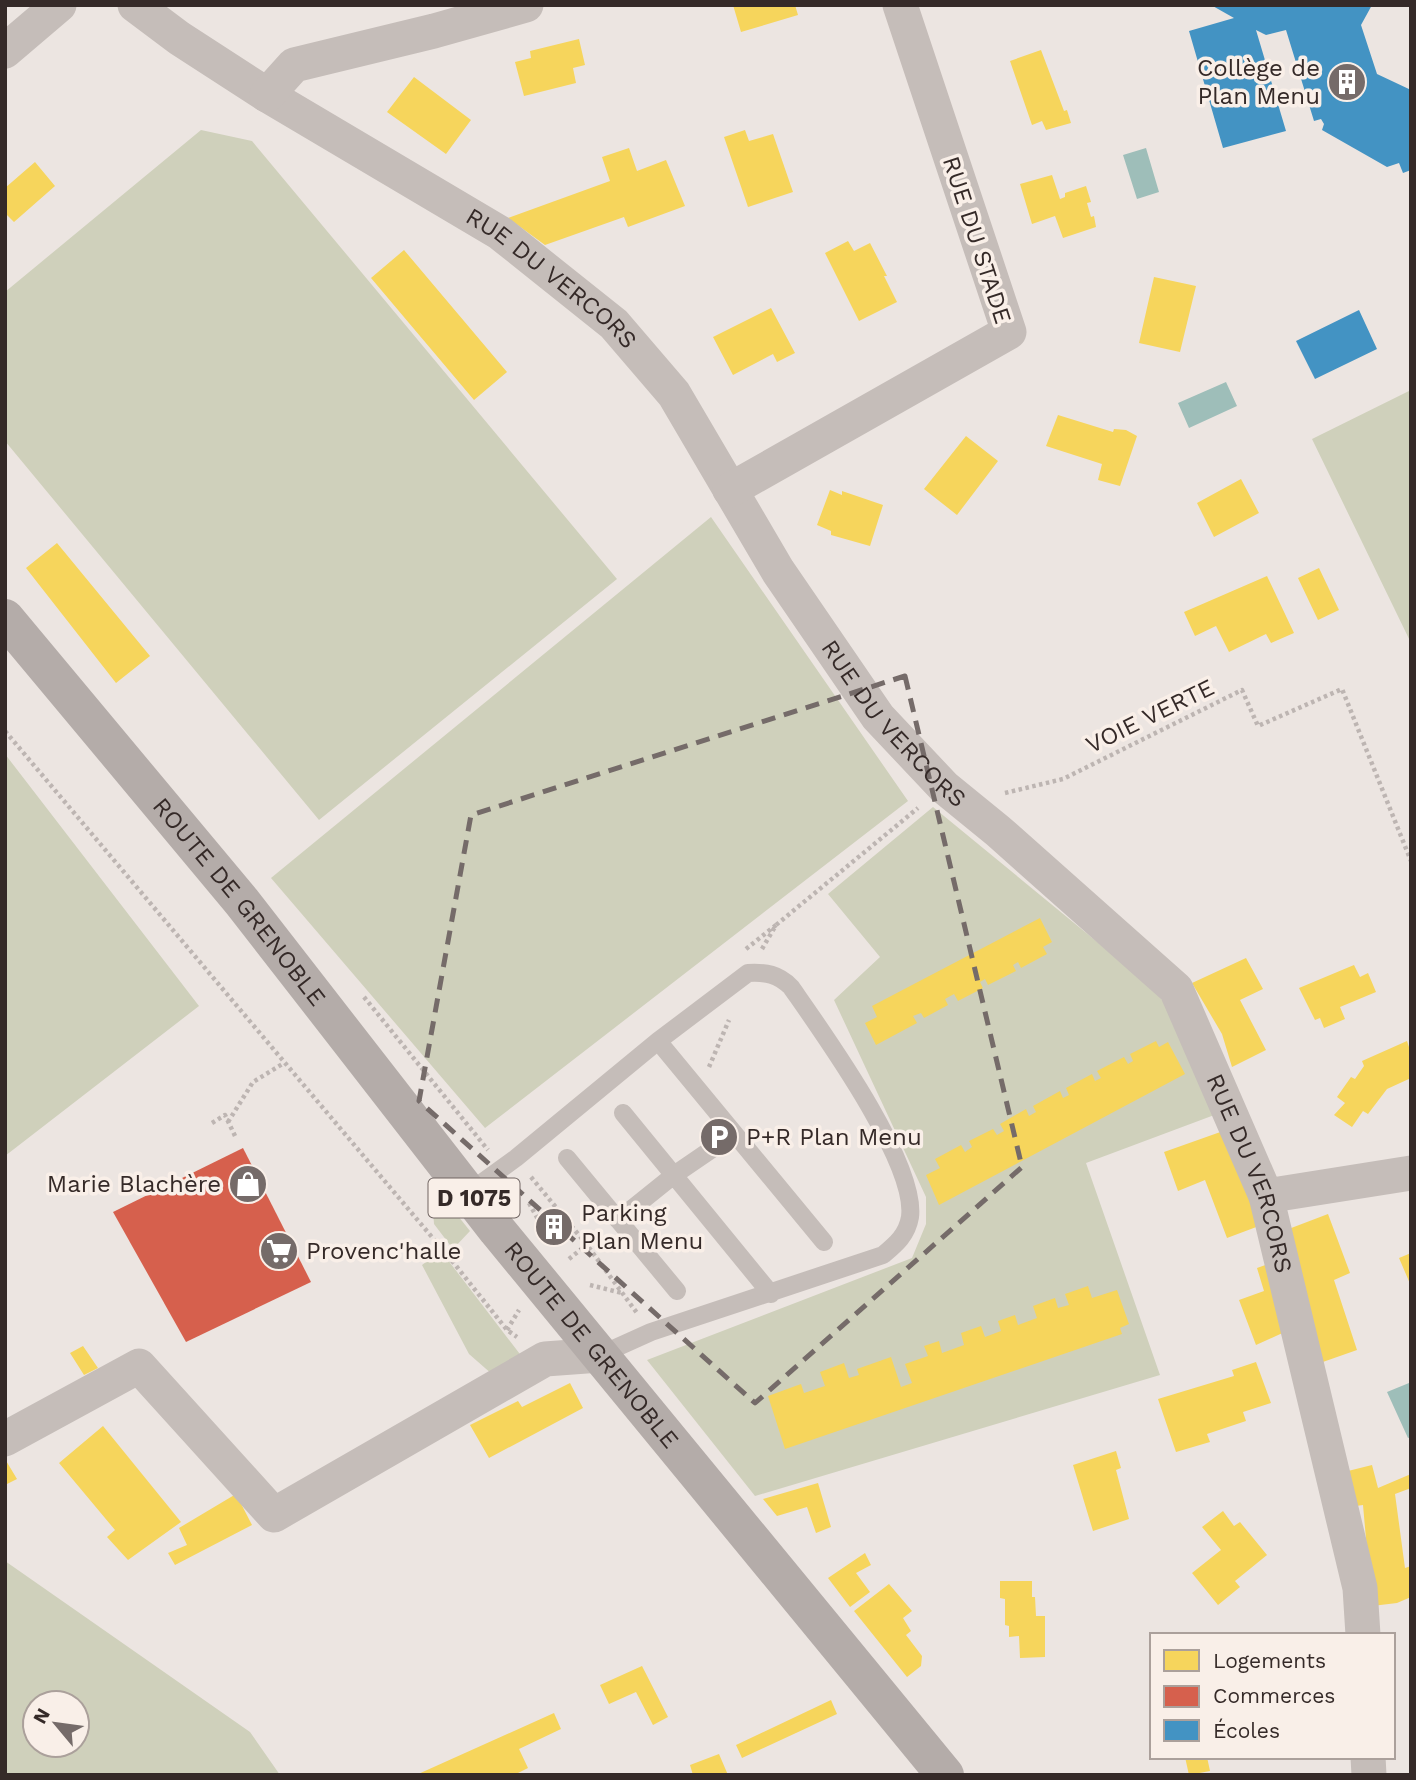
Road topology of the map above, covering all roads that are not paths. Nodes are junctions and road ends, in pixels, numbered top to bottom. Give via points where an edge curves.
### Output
1 (59, 5) edge
2 (135, 5) edge
3 (526, 5) edge
4 (900, 5) edge
5 (5, 51) edge
6 (267, 94) junction
7 (730, 490) junction
8 (15, 637) edge
9 (658, 1041) junction
10 (623, 1113) dead end
11 (734, 1134) junction
12 (567, 1158) dead end
13 (1411, 1173) edge
14 (674, 1175) junction
15 (469, 1192) junction
16 (1266, 1196) junction
17 (618, 1220) junction
18 (824, 1242) dead end
19 (677, 1291) dead end
20 (771, 1294) junction
21 (600, 1355) junction
22 (5, 1438) edge
23 (1363, 1633) edge
24 (945, 1775) edge

1 - 5 street
2 - 6 street, RUE DU VERCORS
3 - 6 street via 294,65
4 - 7 street, RUE DU STADE via 1009,332
6 - 7 street, RUE DU VERCORS via 500,233 614,324 674,394
7 - 16 street, RUE DU VERCORS via 878,717 944,787 1176,989
8 - 15 main road, ROUTE DE GRENOBLE / D 1075 via 242,902
9 - 11 lane
9 - 15 lane
9 - 20 lane via 748,973 765,972 783,979 837,1054 907,1182 910,1216 903,1237 883,1255
10 - 14 lane
11 - 14 lane
11 - 18 lane
12 - 17 lane
13 - 16 street
14 - 17 lane
14 - 20 lane
15 - 21 main road, ROUTE DE GRENOBLE / D 1075
16 - 23 street, RUE DU VERCORS via 1360,1588
17 - 19 lane
20 - 21 lane via 651,1332
21 - 22 street via 545,1359 274,1515 139,1366
21 - 24 main road, ROUTE DE GRENOBLE / D 1075

